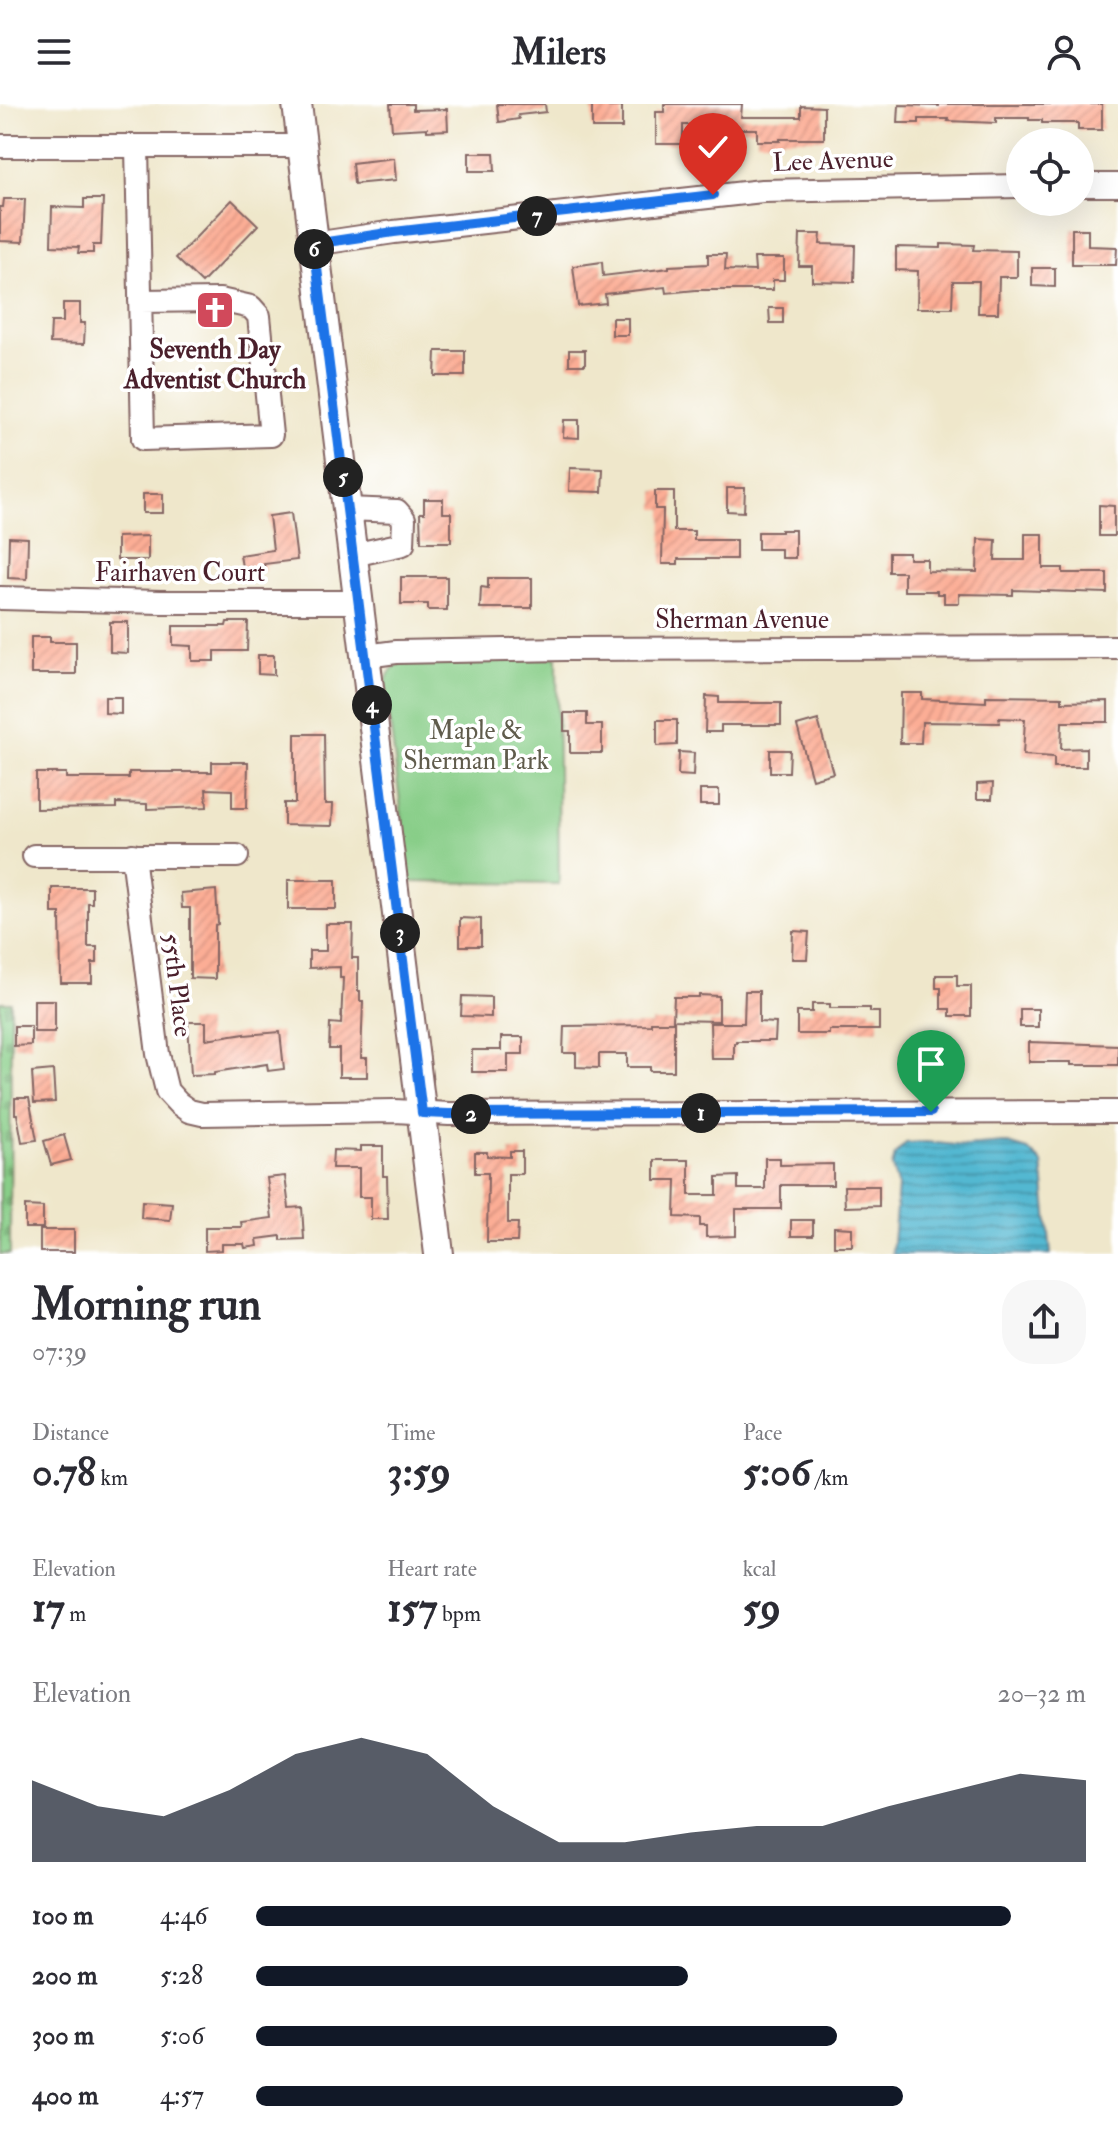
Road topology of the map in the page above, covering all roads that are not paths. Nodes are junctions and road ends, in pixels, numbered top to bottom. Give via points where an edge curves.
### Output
1 (297, 104) edge
2 (0, 146) edge
3 (302, 146) junction
4 (137, 147) junction
5 (1094, 185) edge
6 (1118, 185) edge
7 (1006, 186) edge
8 (314, 244) junction
9 (140, 301) junction
10 (347, 509) junction
11 (353, 555) junction
12 (0, 598) edge
13 (359, 602) junction
14 (1118, 647) edge
15 (366, 656) junction
16 (133, 855) junction
17 (34, 856) dead end
18 (237, 856) dead end
19 (1118, 1112) edge
20 (422, 1113) junction
21 (439, 1254) edge

1 - 3 main road
2 - 4 street
3 - 4 street
3 - 8 main road
4 - 9 street
5 - 6 street
7 - 8 street, Lee Avenue via 750,192
8 - 10 main road
9 - 9 street via 143,439 271,435 259,316 251,307 220,300
10 - 11 main road
10 - 11 street via 397,511 404,519 403,544
11 - 13 main road
12 - 13 street, Fairhaven Court
13 - 15 main road
14 - 15 street, Sherman Avenue via 581,649
15 - 20 main road
16 - 17 street
16 - 18 street
16 - 20 street, 55th Place via 158,1054 167,1091 178,1103 202,1114
19 - 20 street
20 - 21 main road

